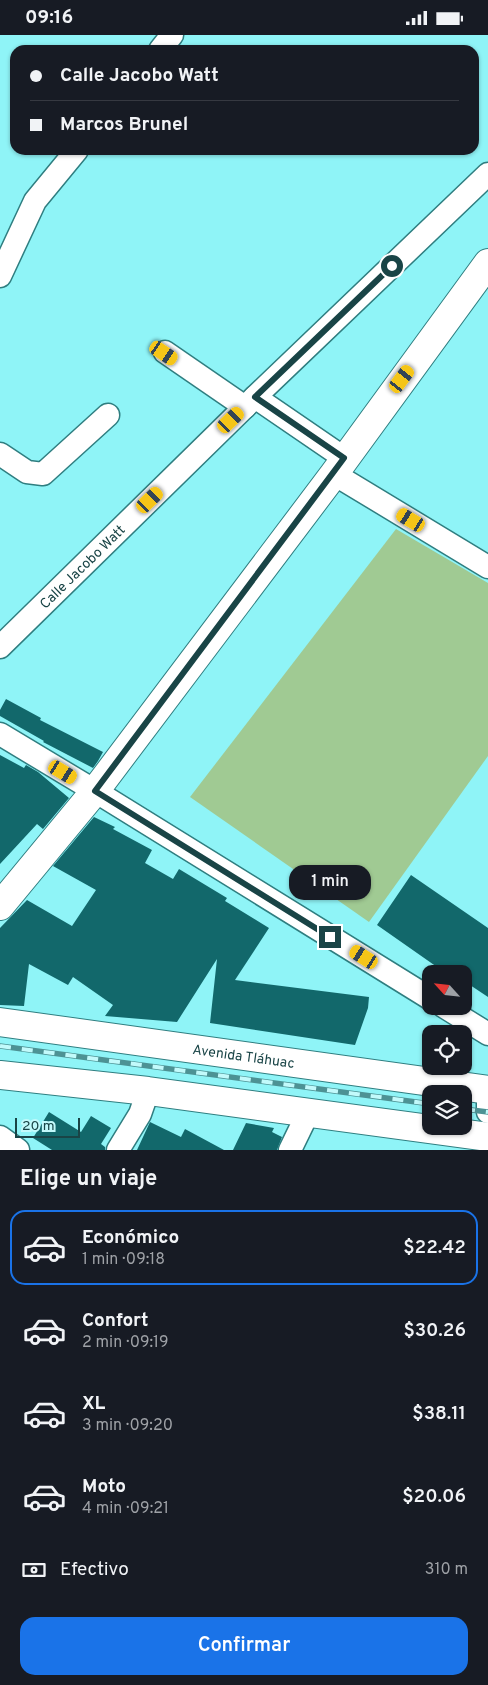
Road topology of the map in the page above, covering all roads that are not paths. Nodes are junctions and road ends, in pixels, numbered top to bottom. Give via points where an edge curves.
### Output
1 (172, 35) edge
2 (164, 45) edge
3 (73, 155) edge
4 (488, 173) edge
5 (488, 263) edge
6 (0, 277) edge
7 (164, 353) dead end
8 (250, 402) junction
9 (108, 415) dead end
10 (0, 454) edge
11 (339, 466) junction
12 (488, 567) edge
13 (0, 647) edge
14 (0, 734) edge
15 (95, 791) junction
16 (0, 907) edge
17 (422, 993) edge
18 (457, 1015) edge
19 (0, 1022) edge
20 (483, 1031) edge
21 (488, 1052) edge
22 (0, 1075) edge
23 (148, 1091) junction
24 (488, 1092) edge
25 (488, 1111) edge
26 (308, 1113) junction
27 (0, 1137) edge
28 (488, 1137) edge
29 (18, 1150) edge
30 (118, 1150) edge
31 (290, 1150) edge

1 - 2 street
3 - 6 street via 35,201
4 - 8 street, Calle Jacobo Watt
5 - 11 main road
7 - 8 street
8 - 11 street
8 - 13 street, Calle Jacobo Watt
9 - 10 street via 43,473 27,472
11 - 12 street
11 - 15 main road
14 - 15 street
15 - 16 main road
15 - 17 street
18 - 20 street
19 - 24 main road, Avenida Tláhuac
20 - 21 street
22 - 23 main road
23 - 26 main road
23 - 30 street via 140,1115
24 - 25 street
26 - 28 main road
26 - 31 street
27 - 29 street

